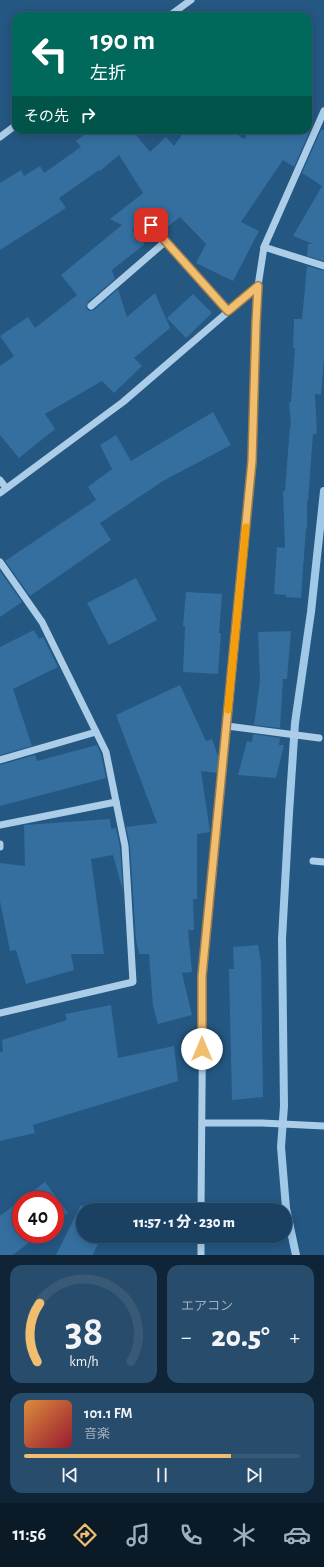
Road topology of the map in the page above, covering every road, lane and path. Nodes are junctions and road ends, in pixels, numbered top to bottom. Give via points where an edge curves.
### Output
1 (191, 0) edge
2 (174, 12) edge
3 (324, 111) edge
4 (12, 128) edge
5 (0, 137) edge
6 (143, 217) dead end
7 (166, 242) junction
8 (264, 247) junction
9 (324, 266) edge
10 (258, 286) junction
11 (91, 306) dead end
12 (228, 311) junction
13 (0, 480) edge
14 (3, 490) edge
15 (0, 562) edge
16 (227, 726) junction
17 (96, 732) junction
18 (319, 738) dead end
19 (0, 760) edge
20 (116, 802) junction
21 (0, 825) edge
22 (0, 844) edge
23 (0, 847) edge
24 (313, 861) dead end
25 (324, 862) edge
26 (0, 1013) edge
27 (202, 1123) junction
28 (324, 1126) edge
29 (201, 1203) edge
30 (201, 1243) edge
31 (201, 1255) edge

1 - 2 street
3 - 8 street
4 - 5 street
6 - 7 street
7 - 11 street
7 - 12 street
8 - 9 street
8 - 10 street
10 - 12 street
10 - 16 street via 252,461
12 - 14 street via 123,402
13 - 14 street
15 - 17 street via 42,622
16 - 18 street
16 - 27 street via 202,976
17 - 19 street
17 - 20 street via 106,752
20 - 21 street
20 - 26 street via 125,846 133,982
22 - 23 street
24 - 25 street
27 - 28 street
27 - 29 street
30 - 31 street

